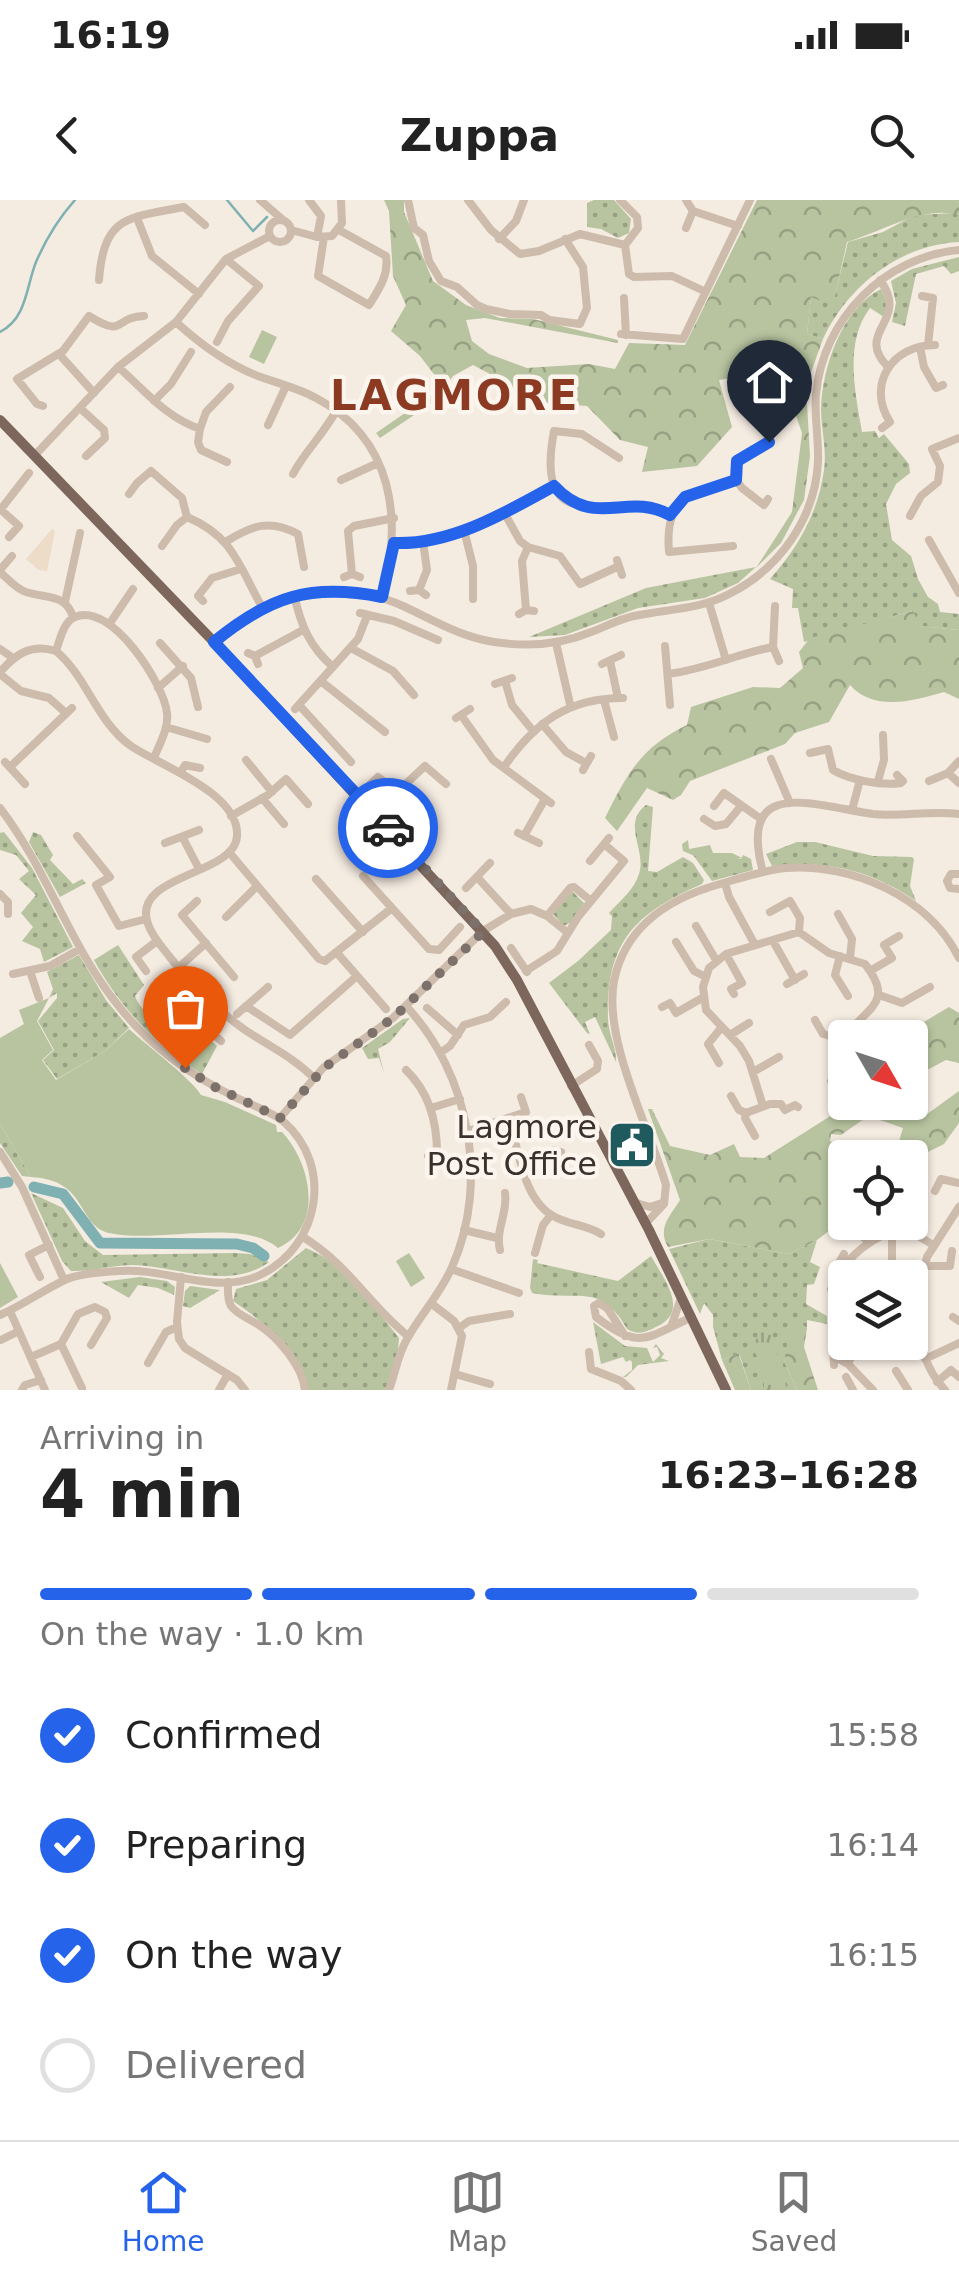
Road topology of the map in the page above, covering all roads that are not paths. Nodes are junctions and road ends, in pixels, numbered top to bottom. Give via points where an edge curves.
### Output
1 (260, 200) edge
2 (308, 200) edge
3 (341, 200) edge
4 (408, 200) edge
5 (468, 200) edge
6 (524, 200) edge
7 (620, 200) edge
8 (686, 200) edge
9 (750, 200) edge
10 (693, 211) junction
11 (342, 214) junction
12 (322, 216) junction
13 (137, 218) junction
14 (278, 222) junction
15 (201, 224) dead end
16 (738, 226) junction
17 (686, 228) dead end
18 (291, 230) junction
19 (340, 230) junction
20 (270, 236) junction
21 (321, 237) junction
22 (500, 239) junction
23 (565, 239) junction
24 (625, 245) junction
25 (959, 250) edge
26 (226, 259) junction
27 (102, 275) dead end
28 (880, 280) junction
29 (704, 291) junction
30 (198, 294) junction
31 (922, 296) dead end
32 (624, 298) dead end
33 (140, 313) dead end
34 (176, 322) junction
35 (218, 337) dead end
36 (928, 346) junction
37 (191, 352) dead end
38 (59, 354) junction
39 (118, 367) junction
40 (888, 367) junction
41 (943, 385) dead end
42 (286, 386) junction
43 (230, 387) dead end
44 (94, 393) junction
45 (758, 398) dead end
46 (154, 401) junction
47 (38, 406) dead end
48 (80, 408) junction
49 (336, 412) junction
50 (0, 420) edge
51 (268, 425) dead end
52 (882, 428) dead end
53 (200, 429) junction
54 (959, 438) edge
55 (36, 454) junction
56 (87, 457) dead end
57 (619, 458) dead end
58 (227, 462) dead end
59 (378, 463) junction
60 (29, 473) dead end
61 (293, 474) dead end
62 (341, 480) dead end
63 (736, 480) junction
64 (554, 486) junction
65 (129, 494) dead end
66 (768, 499) dead end
67 (1, 509) edge
68 (914, 513) dead end
69 (505, 514) junction
70 (670, 515) junction
71 (187, 517) junction
72 (394, 518) junction
73 (464, 530) junction
74 (80, 534) dead end
75 (9, 537) dead end
76 (226, 541) junction
77 (422, 542) junction
78 (167, 543) dead end
79 (394, 543) junction
80 (929, 545) dead end
81 (733, 546) dead end
82 (528, 547) junction
83 (12, 556) dead end
84 (301, 563) dead end
85 (619, 567) dead end
86 (241, 569) junction
87 (0, 571) edge
88 (352, 576) dead end
89 (133, 589) dead end
90 (418, 592) dead end
91 (959, 593) edge
92 (294, 595) junction
93 (382, 597) junction
94 (473, 601) dead end
95 (66, 602) junction
96 (203, 602) dead end
97 (708, 603) junction
98 (775, 606) dead end
99 (262, 607) junction
100 (526, 612) dead end
101 (73, 618) junction
102 (110, 624) junction
103 (303, 630) junction
104 (438, 640) dead end
105 (214, 642) junction
106 (160, 643) dead end
107 (556, 643) junction
108 (664, 644) dead end
109 (773, 647) junction
110 (351, 648) junction
111 (0, 649) edge
112 (56, 651) junction
113 (621, 655) dead end
114 (12, 658) junction
115 (254, 658) dead end
116 (726, 660) junction
117 (779, 662) dead end
118 (183, 666) junction
119 (333, 667) junction
120 (0, 673) edge
121 (668, 674) junction
122 (504, 681) dead end
123 (322, 682) junction
124 (158, 688) junction
125 (414, 694) dead end
126 (604, 700) junction
127 (570, 704) junction
128 (670, 706) dead end
129 (198, 707) dead end
130 (470, 708) dead end
131 (542, 724) junction
132 (166, 727) junction
133 (385, 732) dead end
134 (534, 732) junction
135 (883, 734) dead end
136 (616, 736) dead end
137 (207, 739) dead end
138 (883, 746) junction
139 (870, 747) dead end
140 (810, 753) dead end
141 (154, 758) junction
142 (246, 760) dead end
143 (959, 761) edge
144 (351, 762) dead end
145 (587, 763) dead end
146 (776, 763) dead end
147 (200, 768) dead end
148 (504, 768) junction
149 (180, 772) junction
150 (948, 773) junction
151 (897, 775) dead end
152 (860, 780) junction
153 (878, 781) junction
154 (929, 781) dead end
155 (959, 783) edge
156 (25, 784) dead end
157 (446, 784) dead end
158 (272, 792) junction
159 (358, 796) junction
160 (262, 798) junction
161 (790, 802) junction
162 (308, 804) dead end
163 (714, 806) dead end
164 (741, 806) junction
165 (0, 808) edge
166 (852, 810) junction
167 (959, 814) edge
168 (231, 816) junction
169 (704, 819) dead end
170 (3, 820) edge
171 (760, 820) junction
172 (284, 824) dead end
173 (199, 830) dead end
174 (76, 836) dead end
175 (183, 838) junction
176 (538, 843) dead end
177 (165, 844) dead end
178 (229, 852) junction
179 (590, 861) dead end
180 (490, 864) dead end
181 (198, 869) junction
182 (764, 872) junction
183 (959, 874) edge
184 (363, 876) dead end
185 (477, 877) junction
186 (316, 878) dead end
187 (725, 883) junction
188 (256, 887) junction
189 (466, 888) dead end
190 (959, 889) edge
191 (0, 894) edge
192 (197, 900) dead end
193 (591, 901) junction
194 (392, 908) junction
195 (770, 912) dead end
196 (8, 914) dead end
197 (511, 914) junction
198 (838, 914) dead end
199 (547, 916) junction
200 (226, 917) dead end
201 (146, 918) junction
202 (696, 926) dead end
203 (715, 928) dead end
204 (363, 932) junction
205 (483, 932) junction
206 (799, 932) junction
207 (458, 933) dead end
208 (568, 933) junction
209 (702, 936) junction
210 (899, 936) dead end
211 (157, 940) junction
212 (773, 941) junction
213 (676, 942) dead end
214 (206, 943) junction
215 (754, 944) junction
216 (80, 948) junction
217 (511, 948) dead end
218 (338, 954) junction
219 (726, 954) junction
220 (958, 954) edge
221 (840, 956) junction
222 (850, 958) junction
223 (716, 960) junction
224 (686, 961) junction
225 (676, 967) dead end
226 (178, 968) junction
227 (870, 971) junction
228 (30, 972) junction
229 (146, 972) dead end
230 (12, 974) dead end
231 (804, 974) dead end
232 (357, 976) junction
233 (234, 977) dead end
234 (706, 977) junction
235 (268, 987) dead end
236 (930, 987) dead end
237 (734, 994) dead end
238 (879, 995) junction
239 (848, 996) dead end
240 (40, 998) dead end
241 (702, 998) junction
242 (506, 1002) dead end
243 (246, 1006) junction
244 (406, 1006) junction
245 (662, 1006) dead end
246 (184, 1008) dead end
247 (427, 1008) dead end
248 (219, 1009) junction
249 (386, 1009) dead end
250 (238, 1014) dead end
251 (261, 1018) junction
252 (815, 1020) dead end
253 (860, 1020) edge
254 (748, 1023) dead end
255 (204, 1026) junction
256 (720, 1028) junction
257 (250, 1033) junction
258 (458, 1035) junction
259 (730, 1035) junction
260 (828, 1035) edge
261 (221, 1041) dead end
262 (589, 1045) dead end
263 (440, 1053) junction
264 (779, 1057) dead end
265 (719, 1063) dead end
266 (406, 1070) dead end
267 (754, 1072) junction
268 (314, 1078) junction
269 (571, 1086) junction
270 (730, 1096) dead end
271 (521, 1097) dead end
272 (460, 1099) junction
273 (763, 1106) junction
274 (431, 1108) junction
275 (798, 1108) dead end
276 (746, 1113) junction
277 (280, 1118) junction
278 (508, 1118) junction
279 (468, 1131) junction
280 (755, 1136) dead end
281 (0, 1152) edge
282 (561, 1152) dead end
283 (428, 1156) dead end
284 (522, 1162) junction
285 (959, 1183) edge
286 (935, 1191) dead end
287 (505, 1193) dead end
288 (633, 1202) junction
289 (664, 1202) junction
290 (959, 1206) edge
291 (551, 1214) junction
292 (646, 1223) junction
293 (464, 1230) junction
294 (601, 1234) dead end
295 (303, 1238) junction
296 (497, 1238) junction
297 (866, 1240) edge
298 (879, 1240) edge
299 (924, 1240) edge
300 (869, 1244) junction
301 (50, 1245) junction
302 (932, 1245) junction
303 (500, 1250) dead end
304 (952, 1251) dead end
305 (535, 1253) dead end
306 (844, 1254) dead end
307 (840, 1260) edge
308 (850, 1260) edge
309 (926, 1260) edge
310 (928, 1266) edge
311 (452, 1270) junction
312 (40, 1277) dead end
313 (181, 1277) junction
314 (64, 1280) junction
315 (228, 1282) junction
316 (682, 1296) junction
317 (512, 1303) dead end
318 (432, 1304) junction
319 (10, 1310) junction
320 (510, 1314) dead end
321 (0, 1315) edge
322 (692, 1317) junction
323 (177, 1327) junction
324 (671, 1327) junction
325 (459, 1328) junction
326 (20, 1331) junction
327 (408, 1336) junction
328 (625, 1336) junction
329 (1, 1340) edge
330 (92, 1341) dead end
331 (959, 1343) edge
332 (61, 1344) junction
333 (589, 1352) dead end
334 (31, 1357) junction
335 (928, 1358) edge
336 (835, 1360) edge
337 (850, 1360) edge
338 (926, 1360) edge
339 (148, 1362) dead end
340 (848, 1364) junction
341 (896, 1371) dead end
342 (228, 1374) junction
343 (455, 1374) junction
344 (959, 1376) edge
345 (858, 1377) junction
346 (41, 1380) junction
347 (937, 1382) junction
348 (490, 1384) dead end
349 (850, 1384) edge
350 (82, 1388) edge
351 (22, 1390) edge
352 (45, 1390) edge
353 (219, 1390) edge
354 (245, 1390) edge
355 (305, 1390) edge
356 (388, 1390) edge
357 (450, 1390) edge
358 (631, 1390) edge
359 (726, 1390) edge
360 (873, 1390) edge
361 (908, 1390) edge
362 (945, 1390) edge

1 - 14 street
2 - 12 street
3 - 11 street
4 - 23 street via 432,269 486,309 580,324 587,308 584,268
5 - 22 street
6 - 22 street
7 - 24 street via 637,217 638,228
8 - 10 street
9 - 16 street
10 - 16 street
10 - 17 street
11 - 12 street
11 - 19 street
12 - 21 street
13 - 15 street via 184,207
13 - 27 street via 108,234
13 - 30 street via 152,256
14 - 18 street
14 - 20 street
16 - 29 street
18 - 20 street via 283,242
18 - 21 street
19 - 21 street
19 - 21 street via 386,256 386,275 368,305 318,276
20 - 26 street
22 - 23 street via 520,254
23 - 24 street via 587,234
24 - 29 street via 634,277 672,276
25 - 28 street via 918,259
26 - 30 street
26 - 35 street via 258,286
28 - 40 street via 890,308 876,348
28 - 97 street via 848,312 820,367 816,479 796,534 761,575
29 - 32 street via 683,339 623,335
30 - 34 street
31 - 36 street via 933,298
33 - 38 street via 116,328 89,316
34 - 39 street
34 - 42 street via 234,365
36 - 40 street
36 - 41 street via 930,380 936,388
37 - 46 street
38 - 44 street
38 - 47 street via 16,379
39 - 44 street
39 - 46 street
40 - 52 street via 879,388 890,422
42 - 49 street
42 - 51 street
43 - 53 street
44 - 48 street
45 - 63 street via 769,442 737,461
46 - 53 street via 178,422
48 - 55 street
48 - 56 street via 104,430 105,438
49 - 59 street
49 - 61 street
50 - 55 main road
53 - 58 street via 201,450
54 - 68 street via 932,449 938,482 920,496
55 - 105 main road
57 - 64 street via 582,434 554,431
59 - 62 street
59 - 72 street
60 - 67 street
63 - 66 street via 752,497 764,504
63 - 70 street via 685,497
64 - 69 street
64 - 70 street via 578,506 638,505
65 - 71 street via 151,471 182,498
67 - 75 street via 19,526
69 - 73 street
69 - 82 street
70 - 81 street via 670,552
71 - 76 street
71 - 78 street
72 - 79 street
72 - 88 street via 348,530
73 - 77 street
73 - 94 street
74 - 95 street
76 - 84 street via 250,522 274,524 298,534
76 - 86 street
77 - 79 street
77 - 90 street via 426,570
79 - 93 street
80 - 91 street
82 - 85 street via 560,556 580,584
82 - 100 street via 522,561
83 - 87 street
86 - 96 street via 212,578 198,596
86 - 99 street
87 - 95 street via 22,591
89 - 102 street
92 - 93 street via 328,590
92 - 99 street
92 - 103 street
93 - 107 street via 476,639
95 - 101 street
97 - 107 street via 628,617
97 - 116 street
98 - 109 street
99 - 105 street
101 - 102 street
101 - 112 street
102 - 124 street
103 - 115 street
103 - 119 street
104 - 110 street via 364,614
105 - 159 main road
106 - 118 street
107 - 127 street
108 - 121 street
109 - 116 street
109 - 117 street
110 - 119 street
110 - 125 street via 393,671
111 - 114 street
112 - 114 street via 35,648
112 - 141 street via 123,740
113 - 126 street via 606,662 621,698
114 - 120 street
116 - 121 street
118 - 124 street
118 - 129 street
119 - 123 street
120 - 156 street via 21,692 69,710 7,764
121 - 128 street
122 - 134 street via 512,705
123 - 133 street
123 - 144 street via 297,708
124 - 132 street
126 - 127 street
126 - 136 street
127 - 131 street
130 - 148 street via 459,716
131 - 134 street
131 - 145 street via 566,752
132 - 137 street
132 - 141 street
134 - 148 street
135 - 138 street
138 - 139 street
138 - 153 street
140 - 152 street via 828,748 829,771
141 - 149 street
142 - 158 street
143 - 150 street
146 - 161 street
147 - 149 street via 185,765
148 - 176 street via 548,801 521,835
149 - 168 street
150 - 154 street
150 - 155 street
151 - 153 street via 901,783
152 - 153 street
152 - 166 street
157 - 159 street via 425,766 398,792 378,777
158 - 160 street
158 - 162 street via 286,779
159 - 205 main road
160 - 168 street
160 - 172 street
161 - 166 street
161 - 171 street
163 - 164 street via 724,793
164 - 169 street via 726,824
164 - 171 street
165 - 170 street
166 - 167 street
168 - 178 street via 237,842
170 - 216 street via 21,838
171 - 182 street via 756,842
173 - 175 street
174 - 201 street via 110,878 96,885 119,926
175 - 177 street
175 - 181 street
178 - 181 street
178 - 188 street
179 - 193 street via 606,841 626,860
180 - 185 street
181 - 201 street via 156,892
182 - 187 street
182 - 220 street via 819,869 867,880 912,905
183 - 190 street via 946,881
184 - 194 street
185 - 189 street
185 - 197 street
186 - 204 street
187 - 215 street
187 - 289 street via 652,915 628,944 614,980 616,1034 666,1185
188 - 200 street
188 - 218 street via 320,959
191 - 196 street
192 - 214 street via 182,915
193 - 199 street via 570,888
193 - 208 street
194 - 204 street
194 - 207 street via 434,951
195 - 206 street via 790,901
197 - 199 street via 531,910
197 - 205 street
198 - 222 street via 852,938
199 - 208 street
201 - 211 street
202 - 209 street
203 - 209 street
204 - 218 street
205 - 244 street
205 - 269 main road
206 - 212 street
206 - 221 street
208 - 217 street via 528,973
209 - 223 street
210 - 227 street via 884,945 892,958
211 - 226 street
211 - 229 street via 136,956
212 - 215 street
212 - 231 street via 791,982
213 - 224 street
214 - 226 street
214 - 233 street
215 - 219 street
216 - 228 street
216 - 277 street via 118,1006 154,1044 213,1086
218 - 232 street
219 - 223 street
219 - 237 street via 742,983 730,989
221 - 222 street
221 - 239 street via 836,975
222 - 227 street
223 - 234 street
224 - 225 street
224 - 234 street
226 - 248 street
227 - 238 street
228 - 230 street
228 - 240 street
232 - 249 street
232 - 251 street via 290,1034
234 - 241 street
235 - 243 street
236 - 238 street via 902,1003
238 - 253 street
241 - 245 street via 676,1013 670,1003
241 - 256 street
242 - 258 street
243 - 250 street
243 - 251 street
244 - 263 street
244 - 268 street
246 - 255 street
247 - 258 street
248 - 255 street
248 - 257 street
251 - 257 street
252 - 260 street
254 - 259 street
255 - 261 street
256 - 259 street
256 - 265 street via 708,1044
257 - 268 street
258 - 263 street
259 - 267 street
262 - 269 street via 597,1069
263 - 272 street
264 - 267 street
266 - 274 street
267 - 273 street
268 - 277 street
269 - 288 main road
270 - 276 street
271 - 278 street via 526,1112
272 - 274 street
272 - 279 street
273 - 275 street
273 - 276 street
274 - 283 street via 437,1153
276 - 280 street
277 - 295 street via 305,1151 314,1179 314,1207
278 - 279 street
278 - 284 street
279 - 293 street
281 - 301 street
282 - 284 street
284 - 291 street via 532,1196
285 - 286 street via 941,1179
287 - 296 street
288 - 289 street
288 - 292 main road
289 - 292 street
290 - 302 street
291 - 294 street
291 - 305 street
292 - 316 main road
293 - 296 street
293 - 311 street
295 - 315 street via 262,1274
295 - 327 street via 340,1264
296 - 303 street
297 - 300 street
298 - 300 street
299 - 302 street
300 - 308 street
301 - 312 street via 29,1255
301 - 314 street
302 - 309 street
304 - 310 street via 950,1266
306 - 307 street
311 - 317 street via 517,1292
311 - 318 street
313 - 314 street via 122,1270
313 - 315 street
313 - 323 street
314 - 319 street
315 - 355 street via 232,1308 277,1341 302,1373
316 - 322 main road
316 - 324 street
318 - 325 street
318 - 327 street
319 - 321 street
319 - 326 street
320 - 325 street
322 - 324 street
322 - 359 main road
323 - 339 street via 166,1332
323 - 342 street via 184,1348
324 - 328 street via 641,1340
325 - 343 street via 463,1343
326 - 329 street
326 - 334 street
327 - 356 street
328 - 328 street via 596,1317 594,1306 608,1308
330 - 332 street via 107,1315 95,1307 78,1314
331 - 335 street
332 - 334 street
332 - 350 street
333 - 358 street via 591,1368
334 - 346 street
336 - 340 street
337 - 340 street
338 - 347 street
340 - 345 street
341 - 361 street
342 - 353 street
342 - 354 street
343 - 348 street
343 - 357 street
344 - 347 street via 950,1370
345 - 349 street
345 - 360 street
346 - 351 street
346 - 352 street
347 - 362 street

